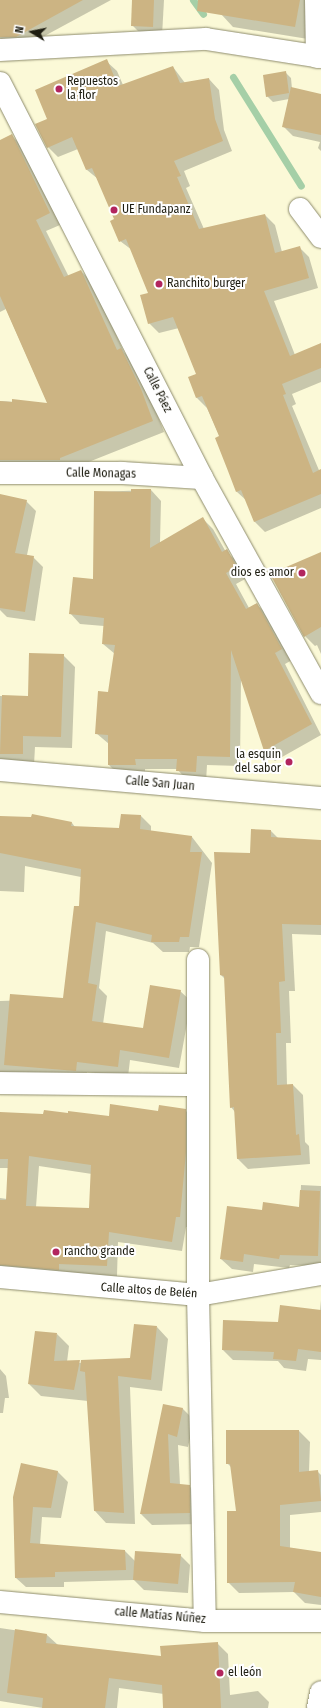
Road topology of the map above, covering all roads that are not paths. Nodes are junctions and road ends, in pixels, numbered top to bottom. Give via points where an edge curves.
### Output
1 (316, 0) edge
2 (0, 50) edge
3 (319, 57) edge
4 (0, 83) edge
5 (300, 209) dead end
6 (321, 236) edge
7 (0, 472) edge
8 (202, 478) junction
9 (321, 693) edge
10 (0, 770) edge
11 (321, 798) edge
12 (198, 960) dead end
13 (0, 1083) edge
14 (197, 1085) junction
15 (321, 1274) edge
16 (0, 1277) edge
17 (198, 1295) junction
18 (0, 1602) edge
19 (205, 1621) junction
20 (321, 1621) edge
21 (321, 1692) edge
22 (318, 1708) edge

1 - 3 street
2 - 3 street via 206,39
4 - 8 street, Calle Páez
5 - 6 street
7 - 8 street, Calle Monagas via 122,473
8 - 9 street, Calle Páez
10 - 11 street, Calle San Juan
12 - 14 street
13 - 14 street
14 - 17 street
15 - 17 street, Calle altos de Belén
16 - 17 street, Calle altos de Belén
17 - 19 street
18 - 19 street, calle Matías Núñez
19 - 20 street, calle Matías Núñez
21 - 22 street

